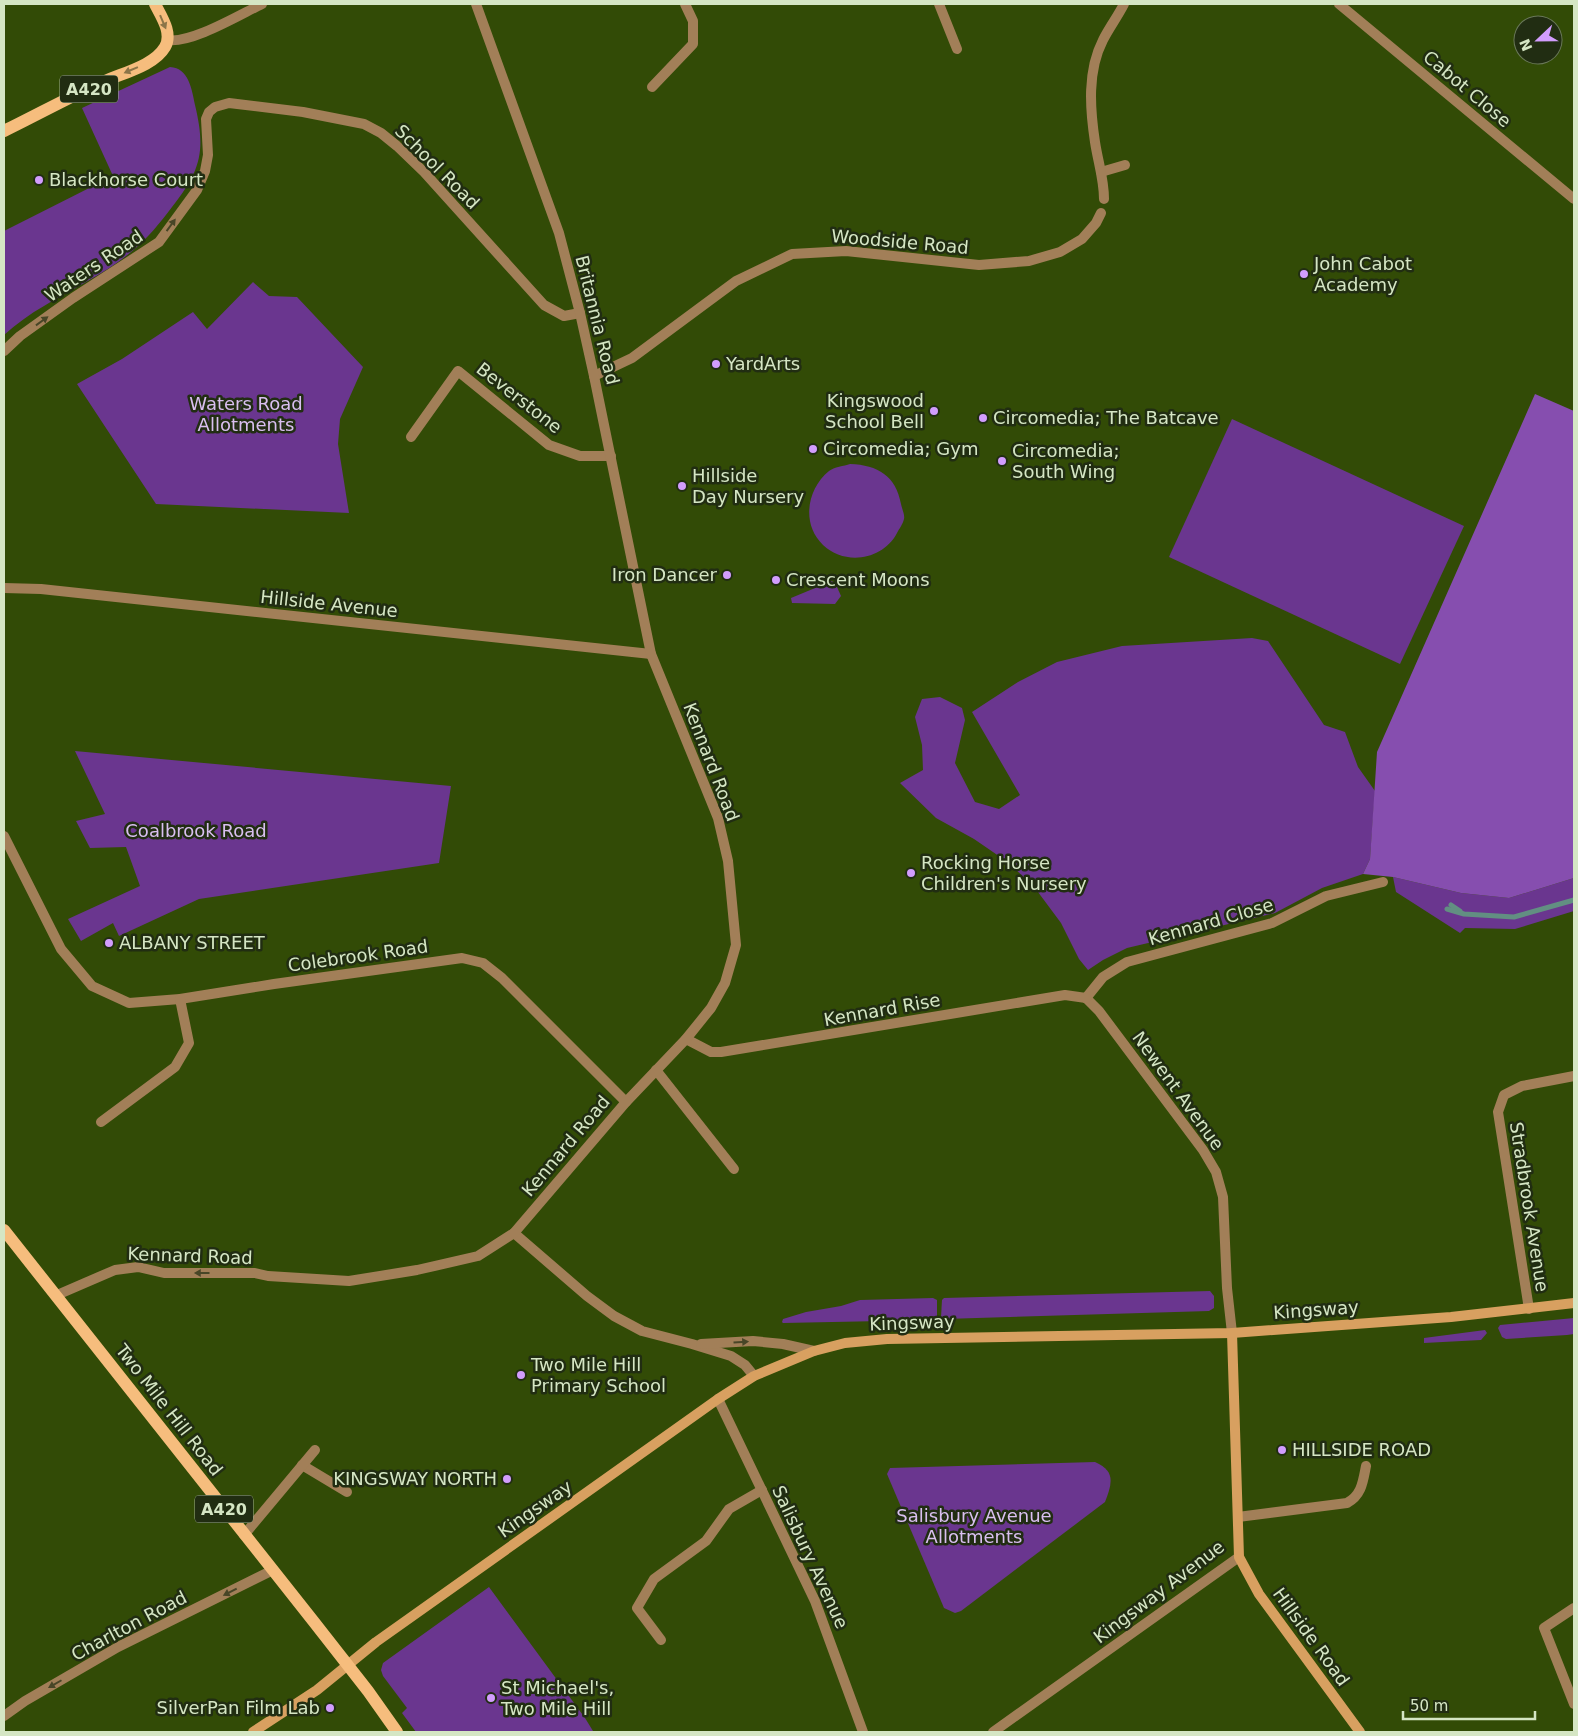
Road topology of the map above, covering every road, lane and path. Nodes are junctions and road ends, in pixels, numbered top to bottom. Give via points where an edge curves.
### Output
1 (155, 4) edge
2 (262, 4) edge
3 (476, 4) edge
4 (685, 4) edge
5 (939, 4) edge
6 (1124, 4) edge
7 (1339, 4) edge
8 (168, 40) junction
9 (957, 49) dead end
10 (652, 86) dead end
11 (209, 112) joint
12 (4, 131) edge
13 (1125, 165) dead end
14 (1101, 172) junction
15 (1104, 199) dead end
16 (1574, 199) edge
17 (1101, 213) dead end
18 (580, 313) junction
19 (4, 351) edge
20 (594, 376) junction
21 (411, 437) dead end
22 (610, 456) junction
23 (4, 588) edge
24 (651, 654) junction
25 (4, 837) edge
26 (1383, 882) dead end
27 (1086, 998) junction
28 (180, 999) junction
29 (686, 1039) junction
30 (656, 1070) junction
31 (1574, 1076) edge
32 (626, 1102) junction
33 (101, 1122) dead end
34 (734, 1169) dead end
35 (4, 1230) edge
36 (514, 1233) junction
37 (57, 1296) junction
38 (1574, 1303) edge
39 (1529, 1309) junction
40 (1232, 1333) junction
41 (692, 1344) junction
42 (814, 1352) junction
43 (754, 1376) junction
44 (718, 1399) junction
45 (315, 1450) dead end
46 (302, 1465) junction
47 (1366, 1466) dead end
48 (762, 1490) junction
49 (347, 1492) dead end
50 (1238, 1517) junction
51 (244, 1535) junction
52 (1239, 1557) junction
53 (273, 1570) junction
54 (1574, 1608) edge
55 (661, 1640) dead end
56 (348, 1666) junction
57 (1574, 1704) edge
58 (4, 1716) edge
59 (253, 1732) edge
60 (397, 1732) edge
61 (863, 1732) edge
62 (993, 1732) edge
63 (1360, 1732) edge

1 -> 8 main road via 168,32
2 - 8 street via 195,36
3 - 18 street, Britannia Road via 559,234
4 - 10 street via 693,21 693,44
5 - 9 street
6 - 14 street via 1102,41 1095,63 1091,117
7 - 16 street, Cabot Close
8 -> 12 main road, A420 via 162,50 141,66
11 - 18 street, School Road via 230,103 241,104 364,124 381,133 424,172 544,305 564,316
19 -> 11 street, Waters Road via 73,298 159,242 197,190 205,172 208,155 206,119
13 - 14 street
14 - 15 street
17 - 20 street, Woodside Road via 1082,239 1060,252 1029,261 979,265 846,250 792,254 736,281 632,358
18 - 20 street, Britannia Road
20 - 22 street, Britannia Road
21 - 22 street, Beverstone via 458,370 549,445 580,456
22 - 24 street, Britannia Road
23 - 24 street, Hillside Avenue
24 - 29 street, Kennard Road via 718,818 728,861 736,945 725,983 711,1008
25 - 28 street, Colebrook Road via 61,949 92,986 129,1003
26 - 27 street, Kennard Close via 1326,896 1272,924 1127,962 1103,977
27 - 29 street, Kennard Rise via 1065,996 721,1052 711,1052
27 - 40 street, Newent Avenue via 1203,1150 1216,1172 1223,1197
28 - 32 street, Colebrook Road via 462,958 483,963 502,978
28 - 33 street via 188,1043 175,1067
29 - 30 street, Kennard Road
30 - 32 street, Kennard Road
30 - 34 street
31 - 39 street, Stradbrook Avenue via 1522,1086 1504,1095 1498,1112
32 - 36 street, Kennard Road
35 - 37 main road, Two Mile Hill Road / A420
36 -> 37 street, Kennard Road via 478,1256 349,1281 255,1273 164,1273 138,1267 115,1270
36 - 41 street via 614,1316 642,1331
37 - 51 main road, Two Mile Hill Road / A420
38 - 39 street, Kingsway
39 - 40 street, Kingsway
40 - 42 street, Kingsway via 887,1339 845,1343
40 - 50 street, Kingsway Avenue
41 -> 42 street via 753,1341
41 - 43 street via 731,1356
42 - 43 street, Kingsway
43 - 44 street, Kingsway
44 - 48 street, Salisbury Avenue
44 - 56 street, Kingsway via 376,1642
45 - 46 street
46 - 49 street
46 - 51 street
47 - 50 street via 1362,1486 1355,1499 1348,1503
48 - 55 street via 729,1510 706,1541 654,1579 637,1608
48 - 61 street, Salisbury Avenue via 815,1601
50 - 52 street, Kingsway Avenue
51 - 53 main road, Two Mile Hill Road / A420
52 - 62 street, Kingsway Avenue
52 - 63 street, Hillside Road via 1259,1594
53 - 56 main road, Two Mile Hill Road / A420
53 -> 58 street, Charlton Road via 118,1647
54 - 57 street via 1544,1628
56 - 59 street, Kingsway
56 - 60 main road, Two Mile Hill Road / A420

